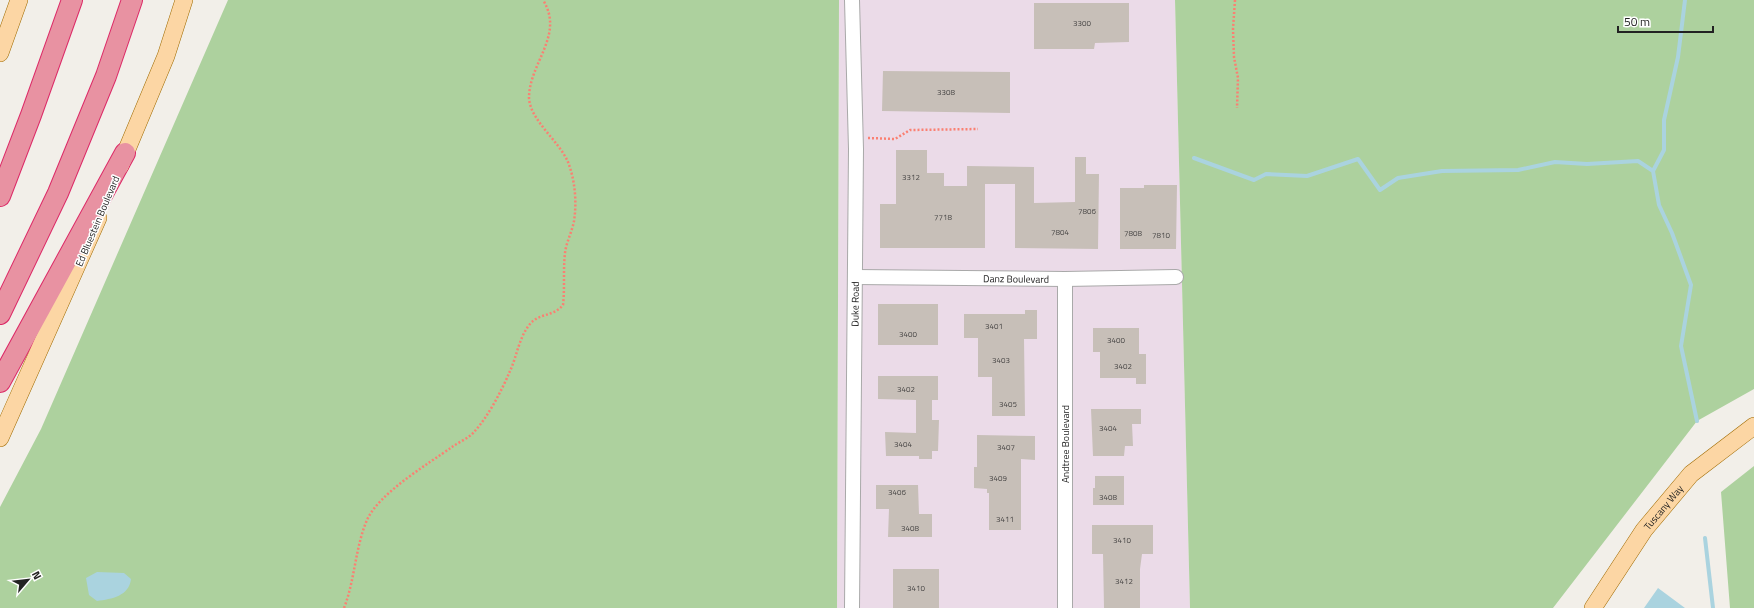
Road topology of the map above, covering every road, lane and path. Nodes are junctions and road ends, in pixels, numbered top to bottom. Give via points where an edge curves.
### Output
1 (19, 0) edge
2 (68, 0) edge
3 (72, 0) edge
4 (132, 0) edge
5 (184, 0) edge
6 (542, 0) edge
7 (852, 0) edge
8 (1235, 0) edge
9 (64, 24) junction
10 (0, 53) edge
11 (1237, 108) dead end
12 (978, 129) dead end
13 (856, 137) junction
14 (125, 153) junction
15 (0, 196) edge
16 (855, 277) junction
17 (1176, 277) dead end
18 (1065, 279) junction
19 (0, 314) edge
20 (0, 382) edge
21 (1754, 426) edge
22 (0, 438) edge
23 (344, 608) edge
24 (852, 608) edge
25 (1065, 608) edge
26 (1594, 608) edge

1 - 10 main road
2 - 9 highway
3 - 9 highway
4 - 19 highway via 106,76 58,193
5 - 14 main road, Ed Bluestein Boulevard via 166,56
6 - 23 path via 548,8 551,24 548,39 529,88 530,104 540,123 562,150 573,179 574,222 565,252 563,305 558,311 538,317 530,323 510,372 474,432 408,478 377,505 368,520 355,564 351,590
7 - 13 street, Duke Road
8 - 11 path via 1234,57 1238,78
9 - 15 highway
12 - 13 path via 910,130 895,139
13 - 16 street, Duke Road
14 - 20 highway
14 - 22 main road, Ed Bluestein Boulevard
16 - 18 street, Danz Boulevard
16 - 24 street, Duke Road
17 - 18 street, Danz Boulevard
18 - 25 street, Andtree Boulevard
21 - 26 main road, Tuscany Way via 1691,474 1644,530

